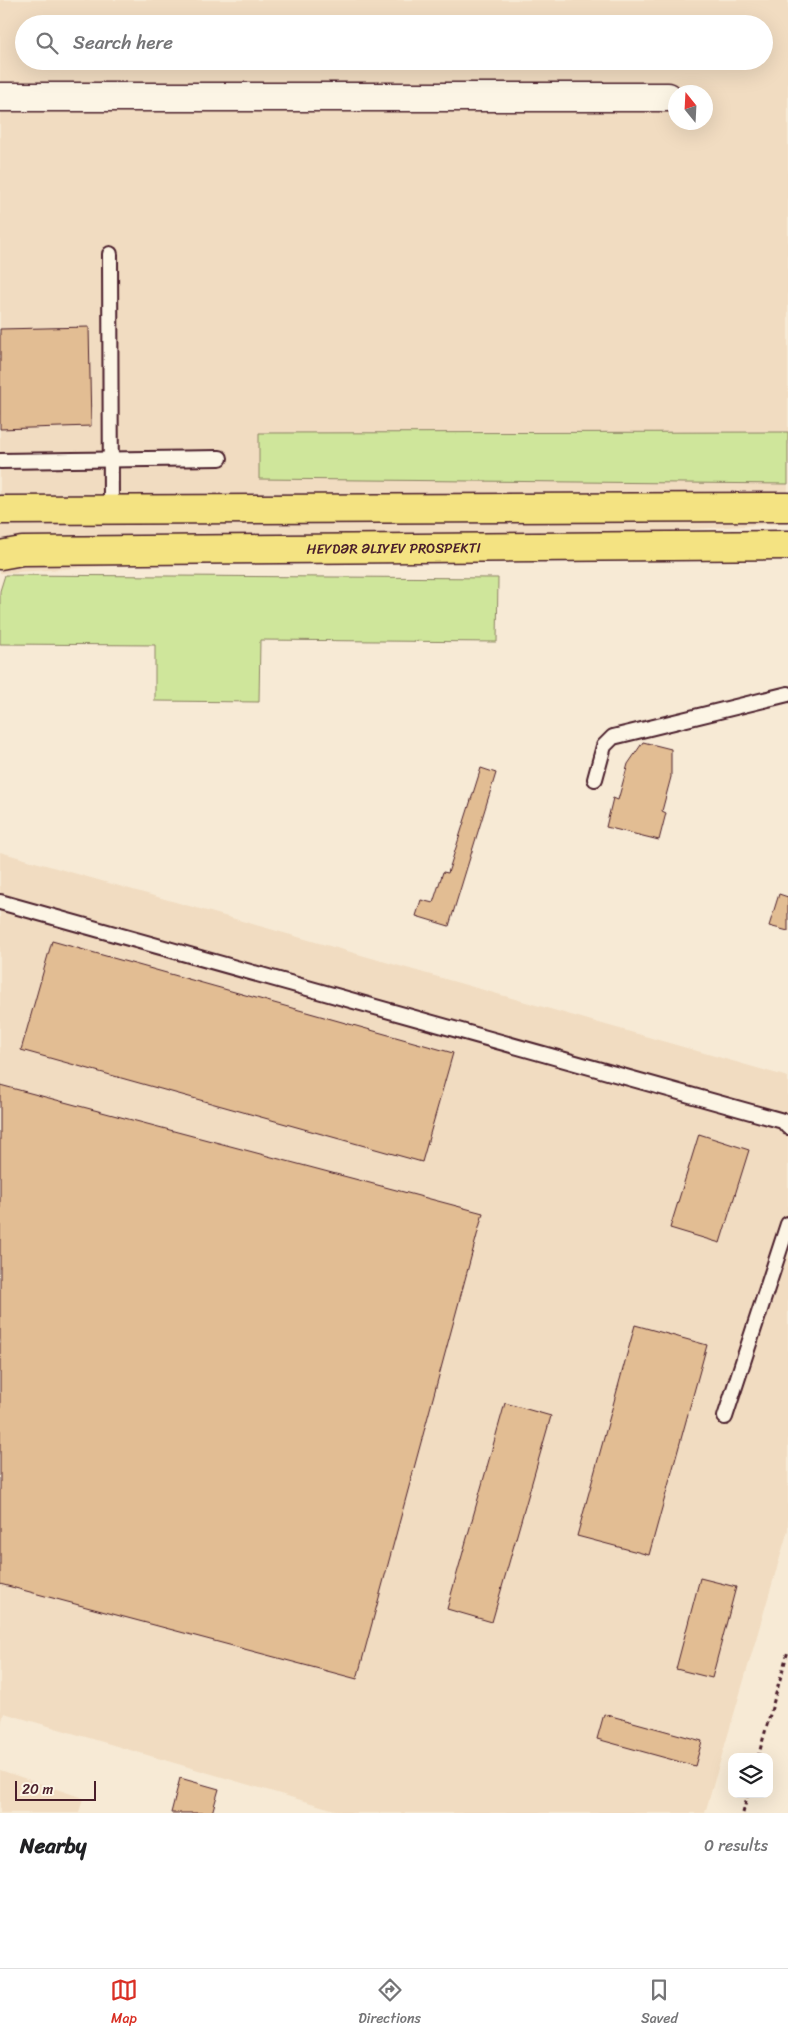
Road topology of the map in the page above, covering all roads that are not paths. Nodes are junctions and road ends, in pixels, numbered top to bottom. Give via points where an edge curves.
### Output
1 (0, 97) edge
2 (668, 97) dead end
3 (110, 254) dead end
4 (220, 458) dead end
5 (0, 460) edge
6 (112, 460) junction
7 (788, 507) edge
8 (0, 510) edge
9 (111, 510) junction
10 (788, 545) edge
11 (0, 555) edge
12 (788, 694) edge
13 (595, 779) dead end
14 (0, 902) edge
15 (788, 1127) edge
16 (788, 1224) edge
17 (725, 1417) dead end

1 - 2 street
3 - 6 lane
4 - 6 lane
5 - 6 lane
6 - 9 lane
7 - 9 main road
8 - 9 main road
10 - 11 main road, HEYDƏR ƏLIYEV PROSPEKTI via 22,551
12 - 13 lane via 613,737 604,746
14 - 15 lane via 774,1118
16 - 17 lane

